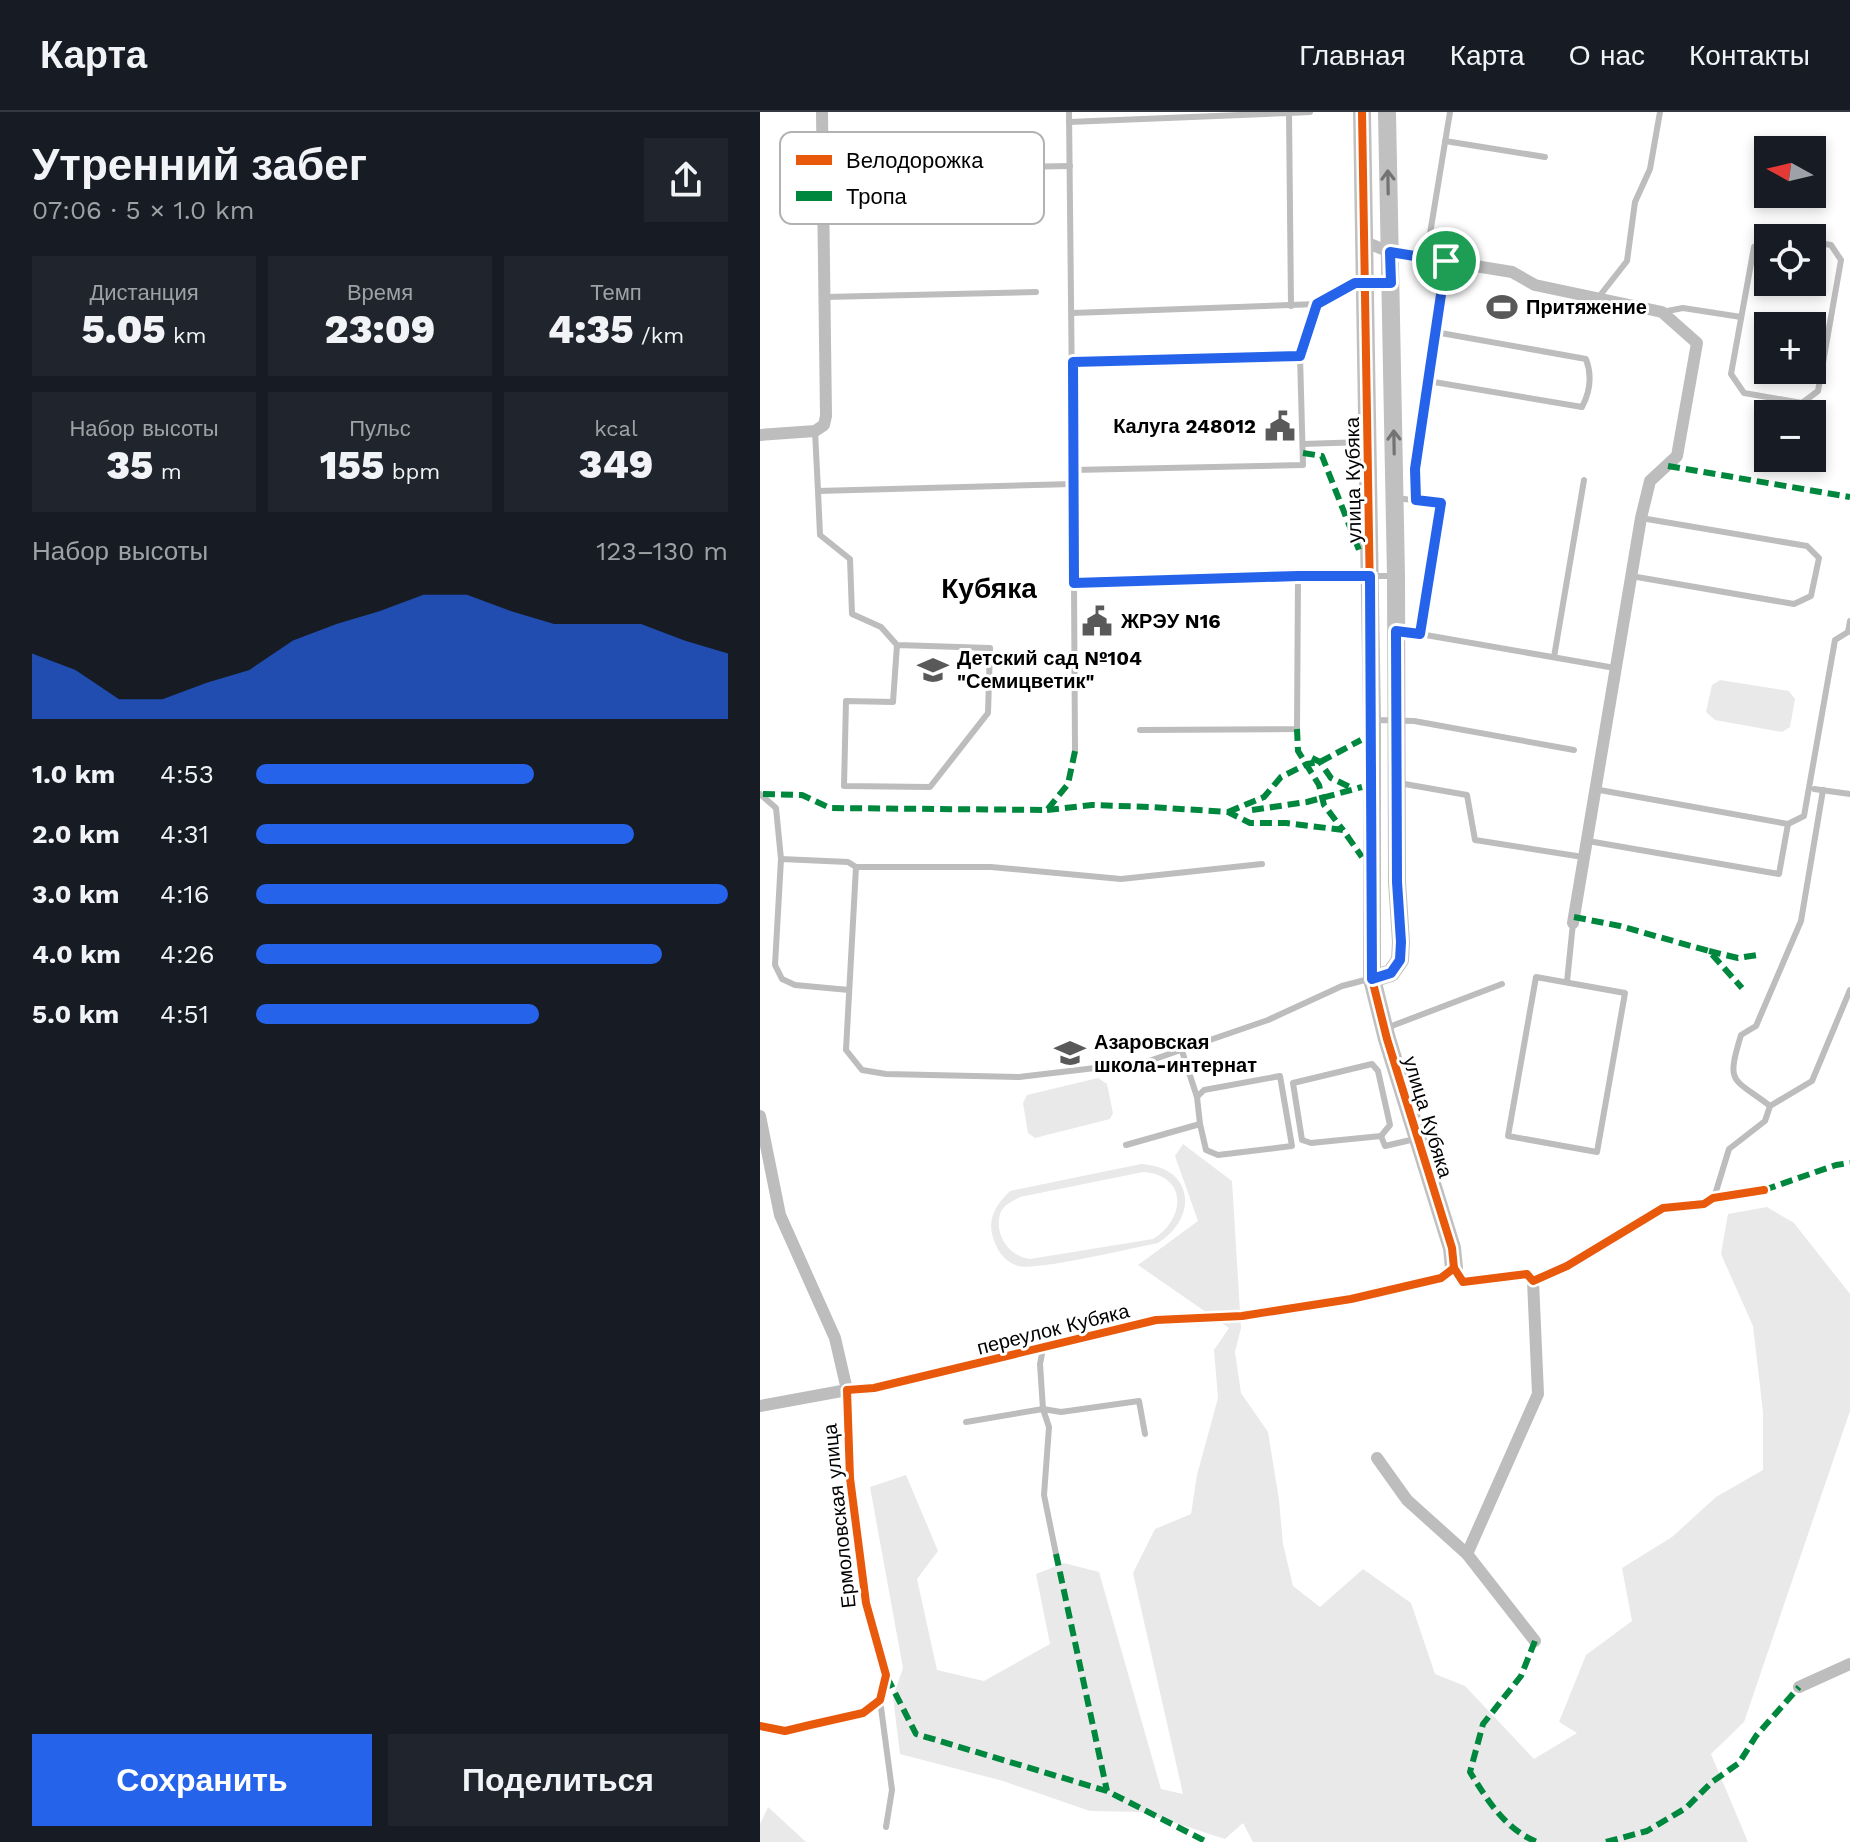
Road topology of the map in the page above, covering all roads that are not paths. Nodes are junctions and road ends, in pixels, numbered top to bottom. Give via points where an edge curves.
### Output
1 (822, 112) edge
2 (1069, 112) edge
3 (1310, 112) edge
4 (1362, 112) edge
5 (1387, 112) edge
6 (1450, 112) edge
7 (1660, 112) edge
8 (1289, 113) edge
9 (1069, 122) junction
10 (822, 132) edge
11 (1445, 141) junction
12 (1545, 157) dead end
13 (1070, 166) junction
14 (1044, 167) edge
15 (824, 224) edge
16 (1365, 242) junction
17 (1826, 244) edge
18 (1754, 247) edge
19 (1390, 252) junction
20 (1426, 258) junction
21 (1446, 261) junction
22 (1365, 283) junction
23 (1391, 283) junction
24 (1036, 292) dead end
25 (825, 297) junction
26 (1598, 298) junction
27 (1317, 304) junction
28 (1291, 306) junction
29 (1662, 312) junction
30 (1072, 313) junction
31 (1741, 317) junction
32 (1435, 332) junction
33 (1300, 356) junction
34 (1073, 362) junction
35 (1428, 381) junction
36 (815, 431) junction
37 (760, 435) edge
38 (1368, 442) junction
39 (1303, 444) junction
40 (1073, 470) junction
41 (1584, 480) dead end
42 (1073, 484) junction
43 (818, 491) junction
44 (1395, 498) junction
45 (1416, 500) junction
46 (1641, 518) junction
47 (1298, 576) junction
48 (1370, 576) junction
49 (1396, 576) junction
50 (1631, 576) junction
51 (1074, 583) junction
52 (1850, 621) edge
53 (1396, 631) junction
54 (1849, 632) edge
55 (1420, 634) junction
56 (897, 645) junction
57 (1554, 657) junction
58 (1615, 668) junction
59 (1372, 720) junction
60 (1397, 721) junction
61 (1140, 730) dead end
62 (1574, 750) dead end
63 (1075, 751) dead end
64 (1397, 783) junction
65 (1594, 789) junction
66 (1814, 789) dead end
67 (1823, 790) junction
68 (760, 794) edge
69 (1850, 794) edge
70 (1788, 824) junction
71 (1586, 840) junction
72 (1583, 857) junction
73 (781, 859) junction
74 (1262, 864) dead end
75 (856, 867) junction
76 (1573, 923) joint
77 (1372, 979) junction
78 (1567, 982) junction
79 (1502, 984) dead end
80 (849, 990) junction
81 (1850, 990) edge
82 (1385, 1029) junction
83 (1181, 1048) junction
84 (1197, 1097) junction
85 (1770, 1106) junction
86 (760, 1116) edge
87 (1200, 1124) junction
88 (1381, 1136) junction
89 (1418, 1138) junction
90 (1126, 1145) dead end
91 (1764, 1190) dead end
92 (1713, 1198) junction
93 (1454, 1268) junction
94 (1533, 1281) junction
95 (1043, 1349) junction
96 (847, 1390) junction
97 (760, 1406) edge
98 (1043, 1409) junction
99 (966, 1422) dead end
100 (1145, 1434) dead end
101 (1377, 1458) dead end
102 (1056, 1554) dead end
103 (1467, 1554) junction
104 (1535, 1641) dead end
105 (1850, 1664) edge
106 (1799, 1687) dead end
107 (880, 1700) junction
108 (760, 1726) edge
109 (886, 1827) dead end

1 - 10 street
2 - 9 lane
3 - 8 lane
4 - 16 street, улица Кубяка
19 -> 5 street, улица Кубяка
6 - 11 lane
7 - 26 lane via 1650,169 1635,202 1627,261
8 - 9 lane
8 - 28 lane
9 - 13 lane
11 - 12 lane
11 - 20 lane
13 - 14 lane
13 - 30 lane
15 - 25 street
16 - 19 street
16 - 22 street, улица Кубяка
17 - 31 lane via 1841,260 1818,391 1802,403 1744,393 1731,374
18 - 31 lane
19 - 20 street
19 - 23 street, улица Кубяка
20 - 21 street
21 - 26 street via 1512,272 1535,285
21 - 32 lane
22 - 23 lane
22 - 27 lane via 1355,283
22 - 38 street, улица Кубяка
44 -> 23 street, улица Кубяка
24 - 25 lane
25 - 36 street via 826,416
26 - 29 street
27 - 28 lane
27 - 33 lane
28 - 30 lane
29 - 31 lane via 1683,308
29 - 46 street via 1697,343 1677,456 1650,481
30 - 34 lane
32 - 35 lane
32 - 35 lane via 1586,359 1588,395 1582,407
33 - 34 lane
33 - 39 lane
34 - 40 lane
35 - 45 lane via 1415,469
36 - 37 street
36 - 43 lane
38 - 39 lane
38 - 48 street, улица Кубяка
39 - 40 lane via 1303,465
40 - 42 lane
41 - 57 lane
42 - 43 lane
42 - 51 lane
43 - 56 lane via 820,535 850,559 852,614 881,627
44 - 45 lane
44 - 49 street, улица Кубяка
45 - 55 lane via 1441,503
46 - 50 street
46 - 50 lane via 1807,546 1819,558 1811,596 1794,604
47 - 48 lane
47 - 51 lane
47 - 61 lane via 1297,729
48 - 49 lane
48 - 59 street, улица Кубяка
49 - 53 street, улица Кубяка
50 - 58 street
51 - 63 lane
52 - 54 lane
53 - 55 lane
53 - 60 street, улица Кубяка
54 - 70 lane via 1835,640 1804,816
55 - 57 lane
56 - 56 lane via 990,648 988,713 930,787 844,786 846,701 893,702
57 - 58 lane
58 - 65 street
59 - 60 lane
59 - 77 street, улица Кубяка
60 - 62 lane
60 - 64 street, улица Кубяка
64 - 72 lane via 1467,795 1475,840
64 - 77 street, улица Кубяка via 1400,960 1391,973
65 - 70 lane
65 - 71 street
66 - 67 lane
67 - 69 lane
67 - 85 lane via 1801,921 1756,1026 1741,1035 1731,1068 1736,1082
68 - 73 lane via 776,808
70 - 71 lane via 1779,874
71 - 72 street
72 - 76 street
73 - 75 lane via 848,862
73 - 80 lane via 775,965 782,979
74 - 75 lane via 1121,879 991,867
75 - 80 lane
76 - 78 lane
77 - 82 street, улица Кубяка
77 - 83 lane
78 - 78 lane via 1536,977 1508,1136 1597,1152 1625,993
79 - 82 lane
80 - 83 lane via 846,1050 862,1070 1038,1076 1146,1062
81 - 85 lane via 1812,1081
82 - 89 street, улица Кубяка
83 - 84 lane
84 - 87 lane
84 - 87 lane via 1204,1090 1280,1076 1292,1146 1218,1155 1206,1150
85 - 92 lane via 1765,1121 1729,1149
86 - 96 street, Ермоловская улица via 780,1215 835,1338
87 - 90 lane
88 - 88 lane via 1302,1140 1293,1083 1372,1064 1390,1125
88 - 89 lane via 1385,1146
89 - 93 street, улица Кубяка
91 - 92 street
92 - 94 street via 1704,1204 1663,1208
93 - 94 street via 1463,1282 1527,1274
93 - 95 street, переулок Кубяка via 1441,1278 1351,1299 1242,1316 1156,1320
94 - 103 street via 1538,1394
95 - 96 street, переулок Кубяка
95 - 98 lane
96 - 97 street, Ермоловская улица
96 - 107 street, Ермоловская улица via 850,1478 866,1603 886,1675
98 - 99 lane
98 - 100 lane via 1061,1412 1139,1401
98 - 102 lane via 1049,1427 1044,1495
101 - 103 street via 1407,1500
103 - 104 street
105 - 106 street
107 - 108 street via 863,1713 785,1731
107 - 109 lane via 892,1790

